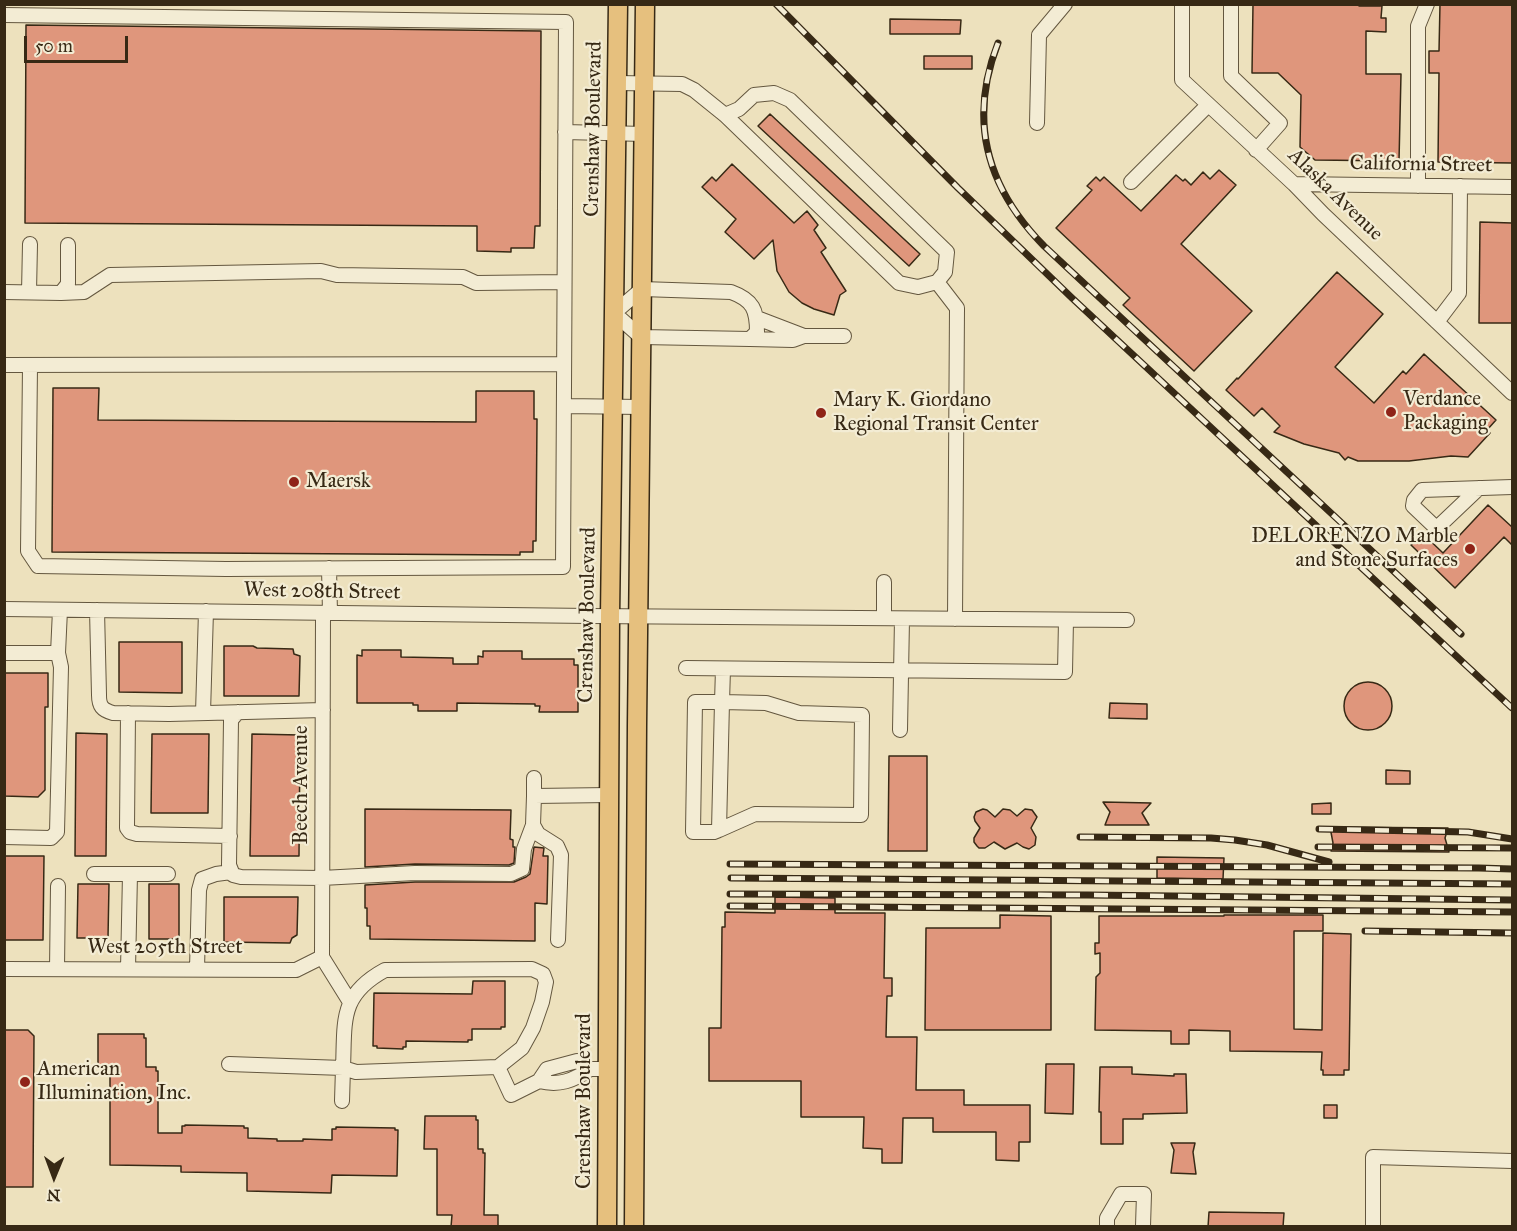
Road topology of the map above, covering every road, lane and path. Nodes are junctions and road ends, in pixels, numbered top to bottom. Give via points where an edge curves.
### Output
1 (618, 4) edge
2 (645, 4) edge
3 (1065, 4) edge
4 (1182, 4) edge
5 (1231, 4) edge
6 (1427, 4) edge
7 (4, 15) edge
8 (617, 82) junction
9 (644, 83) junction
10 (1208, 105) junction
11 (725, 115) junction
12 (1037, 123) dead end
13 (565, 132) junction
14 (616, 133) junction
15 (644, 134) junction
16 (1256, 150) junction
17 (1131, 182) dead end
18 (1294, 184) junction
19 (1418, 186) junction
20 (1460, 186) junction
21 (1512, 187) edge
22 (30, 244) dead end
23 (68, 245) dead end
24 (564, 282) junction
25 (937, 282) junction
26 (642, 289) junction
27 (4, 292) edge
28 (29, 292) junction
29 (61, 292) junction
30 (614, 313) junction
31 (757, 318) junction
32 (1437, 322) junction
33 (804, 336) junction
34 (844, 336) dead end
35 (641, 337) junction
36 (750, 339) junction
37 (564, 364) junction
38 (4, 365) edge
39 (30, 366) junction
40 (1512, 393) edge
41 (564, 406) junction
42 (613, 406) junction
43 (641, 407) junction
44 (1512, 487) edge
45 (1479, 488) dead end
46 (329, 568) junction
47 (884, 582) dead end
48 (4, 609) edge
49 (60, 610) junction
50 (97, 610) junction
51 (206, 611) junction
52 (326, 613) junction
53 (610, 616) junction
54 (638, 616) junction
55 (884, 618) junction
56 (902, 619) junction
57 (956, 619) junction
58 (1066, 620) junction
59 (1127, 620) dead end
60 (4, 653) edge
61 (58, 653) junction
62 (686, 668) dead end
63 (723, 669) junction
64 (902, 671) junction
65 (722, 702) junction
66 (323, 711) junction
67 (238, 712) junction
68 (128, 713) junction
69 (203, 713) junction
70 (900, 730) dead end
71 (534, 778) dead end
72 (609, 795) junction
73 (534, 796) junction
74 (533, 825) junction
75 (719, 830) junction
76 (230, 836) junction
77 (4, 837) edge
78 (231, 872) junction
79 (94, 874) dead end
80 (130, 874) junction
81 (168, 874) dead end
82 (322, 878) junction
83 (58, 886) dead end
84 (558, 940) dead end
85 (322, 957) junction
86 (4, 969) edge
87 (57, 969) junction
88 (128, 969) junction
89 (197, 969) junction
90 (350, 1002) junction
91 (229, 1064) dead end
92 (498, 1067) junction
93 (343, 1068) junction
94 (599, 1069) junction
95 (342, 1101) dead end
96 (1512, 1161) edge
97 (607, 1227) edge
98 (634, 1227) edge
99 (1107, 1227) edge
100 (1143, 1227) edge
101 (1373, 1227) edge

1 - 8 main road, Crenshaw Boulevard
2 - 9 main road
3 - 12 street via 1039,35
4 - 10 street, Alaska Avenue via 1182,80
5 - 16 street via 1230,76 1280,123
6 - 19 street via 1418,26
7 - 13 street via 566,22
8 - 9 street
8 - 14 main road, Crenshaw Boulevard
9 - 11 street via 682,84
9 - 15 main road
10 - 16 street, Alaska Avenue
10 - 17 street
11 - 25 street via 899,284 918,287
11 - 25 street via 739,109 754,94 774,93 790,100 947,252 945,272
13 - 14 street
13 - 24 street
14 - 15 street
14 - 30 main road, Crenshaw Boulevard
15 - 26 main road
16 - 18 street, Alaska Avenue
18 - 19 street, California Street
18 - 32 street, Alaska Avenue
19 - 20 street, California Street
20 - 21 street, California Street
20 - 32 street via 1459,293
22 - 28 street
23 - 29 street via 68,284
24 - 29 street via 476,283 464,277 337,275 321,271 110,275 84,292
24 - 37 street
25 - 57 street via 957,308
26 - 30 street
26 - 31 street via 731,292 751,304
26 - 35 main road
27 - 28 street
28 - 29 street
30 - 35 street
30 - 42 main road, Crenshaw Boulevard
31 - 33 street
31 - 36 street via 757,332
32 - 40 street, Alaska Avenue
33 - 34 street
33 - 36 street
35 - 36 street
35 - 43 main road
37 - 39 street
37 - 41 street
38 - 39 street
39 - 46 street via 28,551 39,566
41 - 42 street
41 - 46 street via 563,567
42 - 43 street
42 - 53 main road, Crenshaw Boulevard
43 - 54 main road
44 - 45 street
46 - 52 street, Beech Avenue
47 - 55 street
48 - 49 street, West 208th Street
49 - 50 street, West 208th Street
49 - 61 street
50 - 51 street, West 208th Street
50 - 68 street via 99,705 104,711
51 - 52 street, West 208th Street
51 - 69 street
52 - 53 street, West 208th Street
52 - 66 street, Beech Avenue
53 - 54 street, West 208th Street
53 - 72 main road, Crenshaw Boulevard
54 - 55 street, West 208th Street
54 - 98 main road
55 - 56 street, West 208th Street
56 - 57 street, West 208th Street
56 - 64 street
57 - 58 street, West 208th Street
58 - 59 street, West 208th Street
58 - 64 street via 1065,672
60 - 61 street
61 - 77 street via 61,667 57,832 51,838
62 - 63 street
63 - 64 street
63 - 65 street
64 - 70 street
65 - 75 street
65 - 75 street via 695,702 693,832
65 - 75 street via 766,703 799,713 862,715 861,815 755,814
66 - 67 street
66 - 82 street, Beech Avenue
67 - 69 street
67 - 76 street via 231,720
68 - 69 street
68 - 76 street via 130,832
71 - 73 street
72 - 73 street
72 - 94 main road, Crenshaw Boulevard
73 - 74 street
74 - 82 street via 522,869 511,874 414,873
74 - 84 street via 538,834 557,846 561,855
76 - 78 street
78 - 82 street via 241,877
78 - 89 street via 202,879
79 - 80 street
80 - 81 street
80 - 88 street
82 - 85 street, Beech Avenue
83 - 87 street
85 - 89 street, West 205th Street via 296,970
85 - 90 street
86 - 87 street, West 205th Street
87 - 88 street, West 205th Street
88 - 89 street, West 205th Street
90 - 92 street via 361,986 385,970 532,969 543,974 546,982 533,1028 522,1048
90 - 93 street via 344,1020
91 - 93 street
92 - 93 street via 356,1072
92 - 94 street via 511,1095 539,1082 547,1068 577,1060
93 - 95 street
94 - 97 main road, Crenshaw Boulevard
96 - 101 street via 1373,1157
99 - 100 street via 1107,1218 1121,1194 1144,1194

